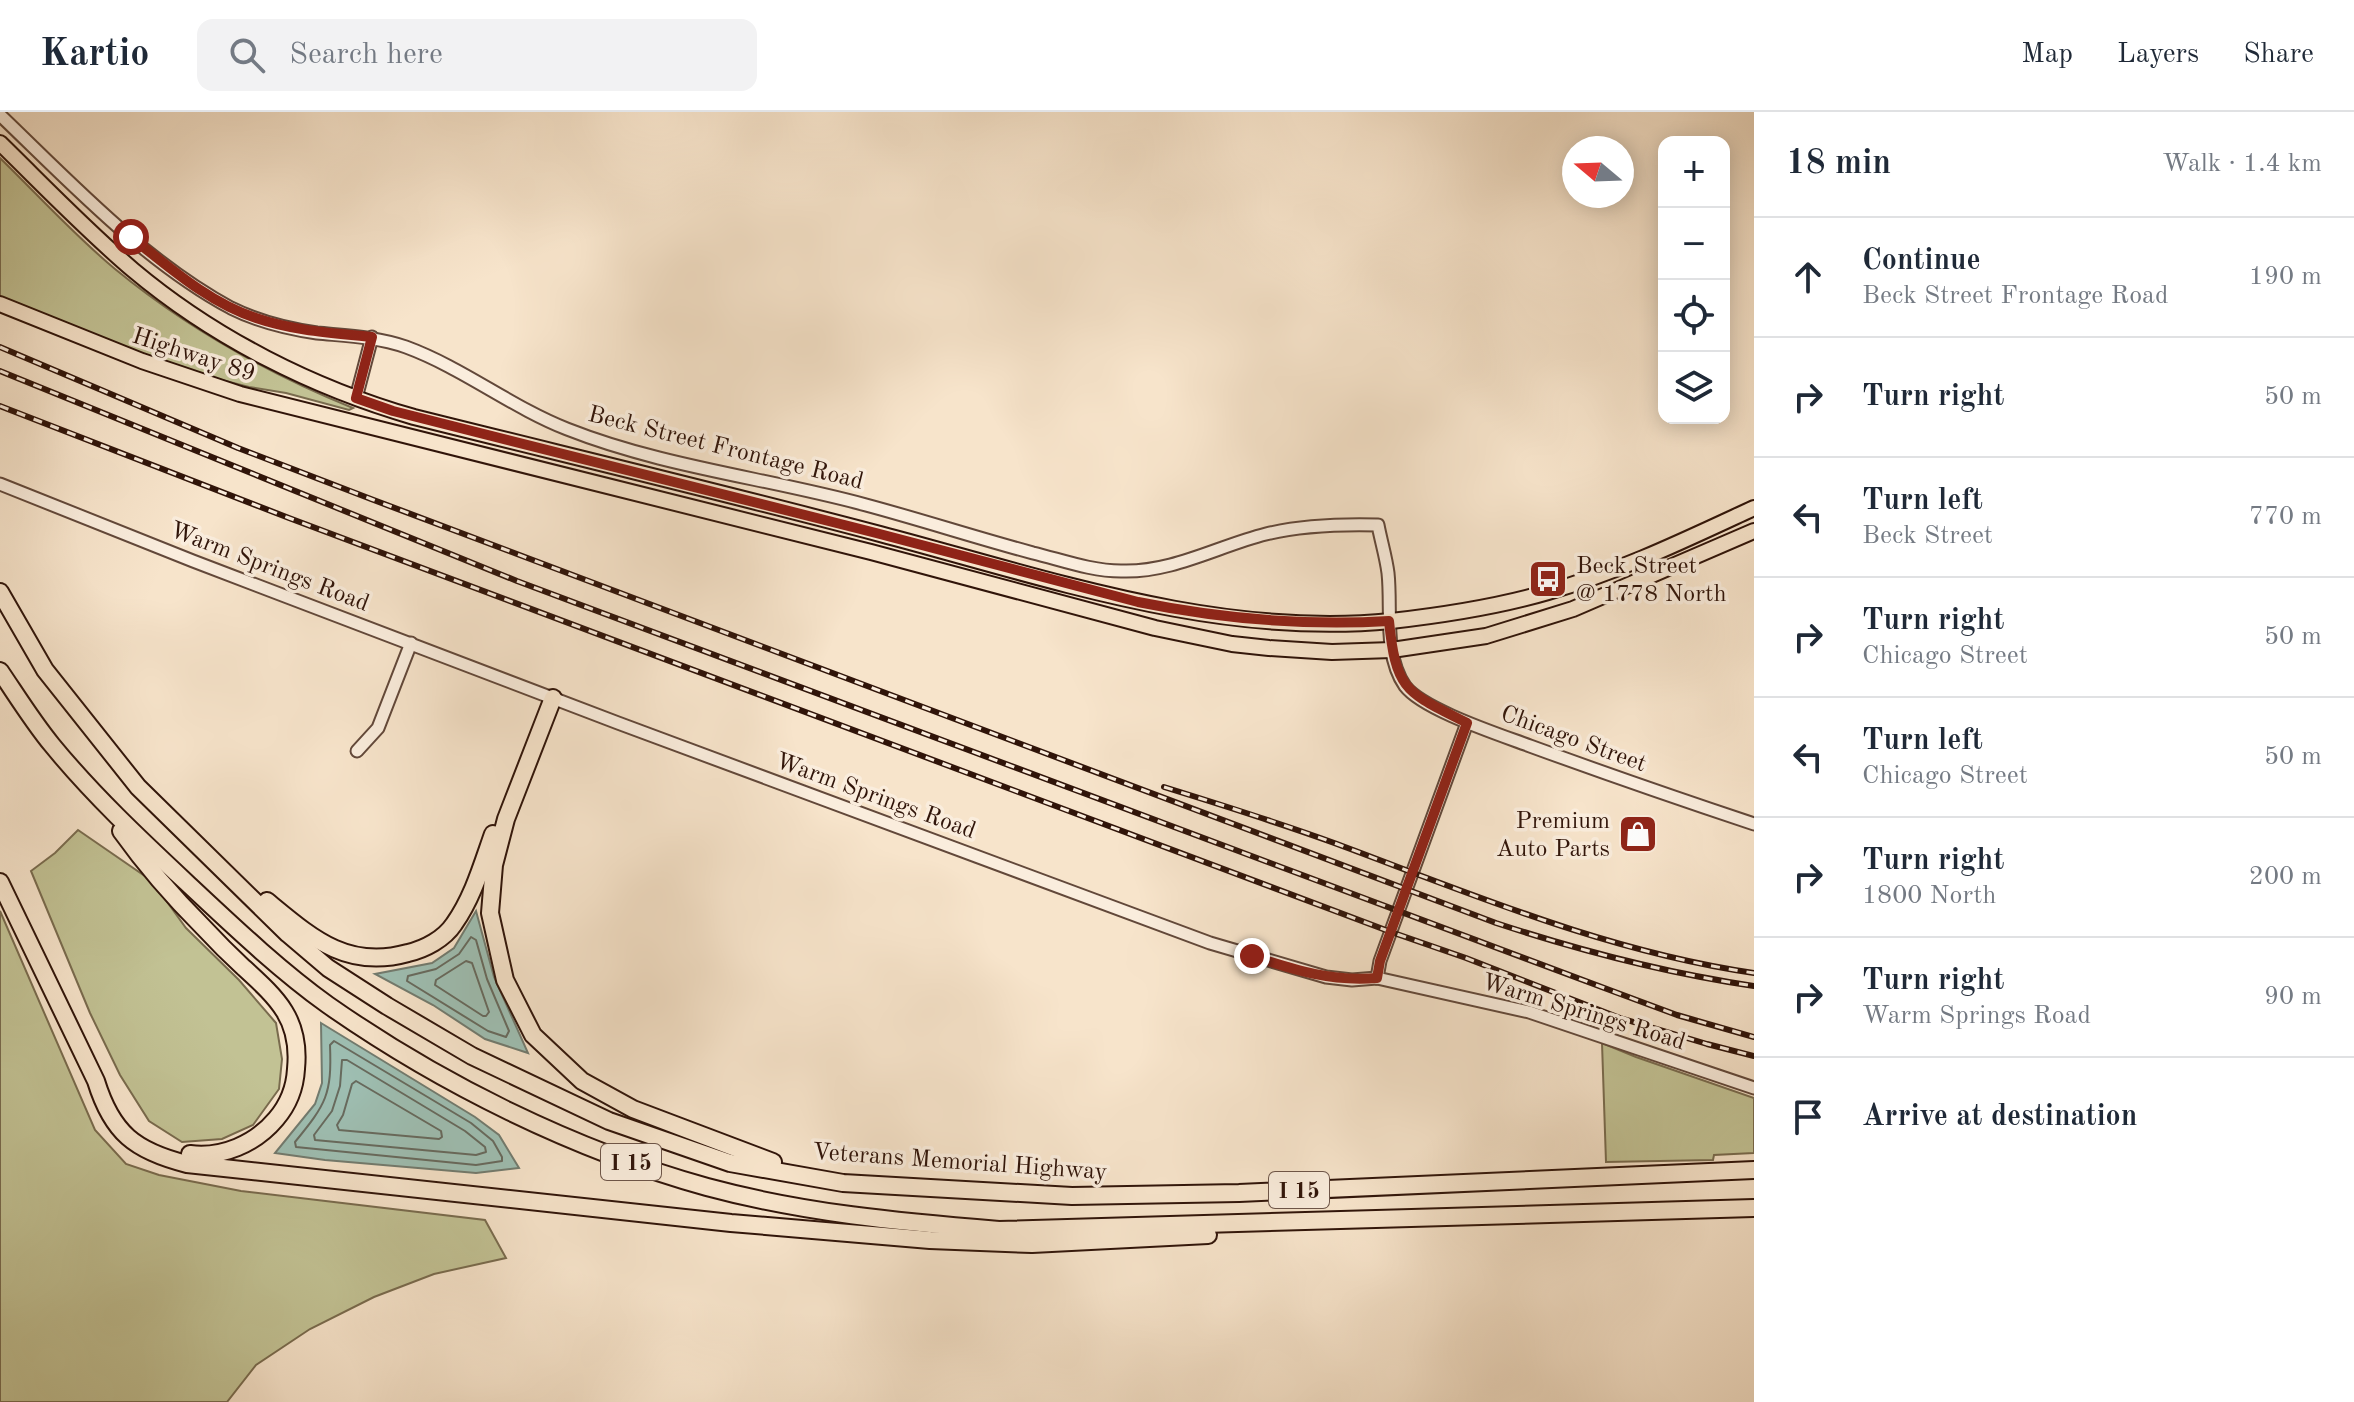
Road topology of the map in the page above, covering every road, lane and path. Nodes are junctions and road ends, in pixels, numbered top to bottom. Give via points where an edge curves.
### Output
1 (0, 115) edge
2 (0, 143) edge
3 (0, 304) edge
4 (372, 337) junction
5 (356, 398) junction
6 (0, 484) edge
7 (1754, 508) edge
8 (1754, 531) edge
9 (0, 592) edge
10 (1389, 621) junction
11 (411, 643) junction
12 (1392, 650) junction
13 (0, 671) edge
14 (548, 696) junction
15 (1467, 723) junction
16 (357, 751) dead end
17 (138, 787) junction
18 (92, 791) junction
19 (1754, 824) edge
20 (0, 882) edge
21 (1377, 978) junction
22 (96, 1081) junction
23 (1754, 1088) edge
24 (1754, 1170) edge
25 (843, 1183) junction
26 (1754, 1208) edge
27 (1284, 1222) junction

1 - 4 street, Beck Street Frontage Road via 131,237 222,303 291,328
2 - 5 main road, Highway 89 via 108,248 173,301 267,358
3 - 12 main road, Highway 89 via 142,361 273,403 1194,637 1301,651
4 - 5 street
4 - 10 street, Beck Street Frontage Road via 419,352 533,414 589,437 1089,567 1141,571 1288,530 1378,525 1388,573
5 - 10 main road, Highway 89 via 1138,602 1255,621
6 - 11 street, Warm Springs Road
7 - 10 main road, Highway 89 via 1615,569 1548,592
8 - 12 main road, Highway 89 via 1543,620 1486,636
9 - 17 highway, Veterans Memorial Highway / I 15 via 45,670
10 - 12 street, Chicago Street
11 - 14 street, Warm Springs Road
11 - 16 street via 378,728
12 - 15 street, Chicago Street via 1406,687
13 - 18 highway, I 15
14 - 17 highway via 471,894 452,927 425,949 387,959 359,958 327,947
14 - 21 street, Warm Springs Road via 1210,943 1326,977
14 - 25 highway via 506,819 494,865 490,913 505,980 533,1035 582,1081 633,1109
15 - 19 street, Chicago Street
15 - 21 street
17 - 25 highway, Veterans Memorial Highway / I 15 via 328,968 472,1056 609,1121 730,1163
18 - 22 highway via 160,880 282,1005 297,1048 293,1088 281,1113 251,1141 214,1154 174,1152 141,1139
18 - 27 highway, I 15 via 227,920 327,1004 473,1093 661,1173 799,1208 957,1227 1058,1230
20 - 22 highway
21 - 23 street, Warm Springs Road via 1529,1012
22 - 27 highway via 104,1106 125,1135 148,1152 187,1164 930,1240 1102,1242 1226,1234
24 - 25 highway, Veterans Memorial Highway / I 15 via 1087,1196
26 - 27 highway, I 15

